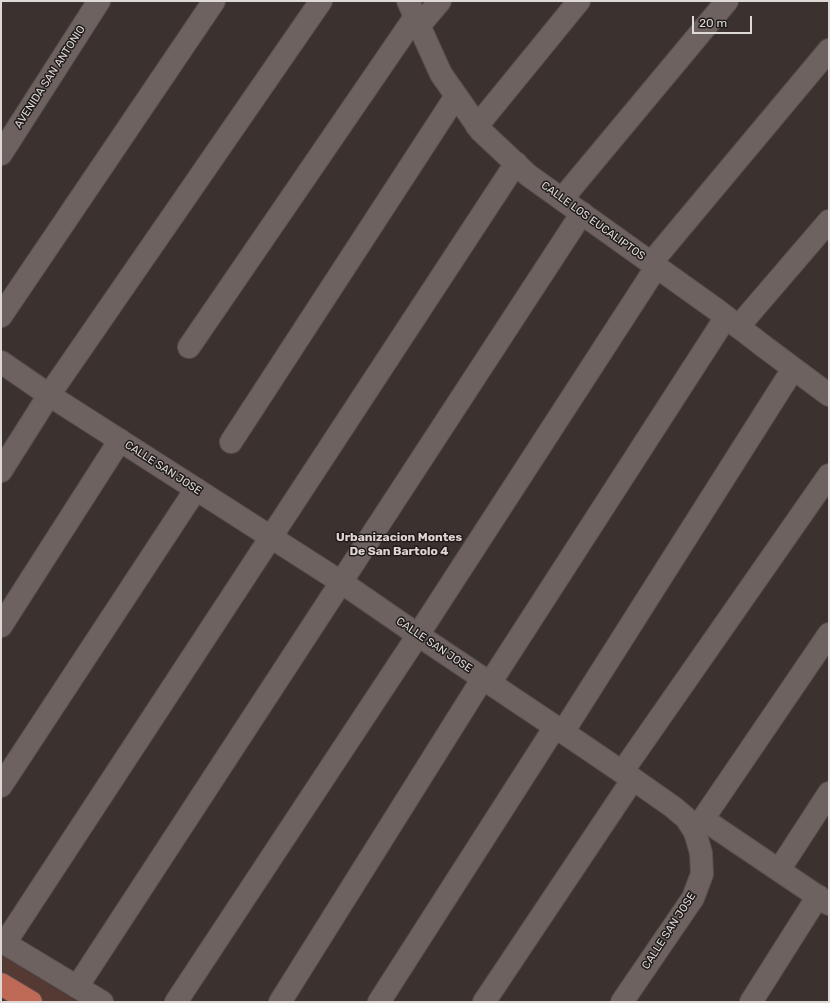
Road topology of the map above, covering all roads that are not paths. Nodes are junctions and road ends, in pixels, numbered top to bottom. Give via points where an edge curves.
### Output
1 (99, 1) edge
2 (214, 1) edge
3 (321, 1) edge
4 (440, 1) edge
5 (579, 1) edge
6 (727, 1) edge
7 (414, 15) edge
8 (829, 50) edge
9 (456, 96) junction
10 (477, 126) junction
11 (1, 154) edge
12 (516, 163) junction
13 (562, 199) junction
14 (582, 213) junction
15 (829, 221) edge
16 (654, 265) junction
17 (1, 316) edge
18 (732, 322) junction
19 (189, 347) dead end
20 (1, 362) edge
21 (793, 368) junction
22 (49, 395) junction
23 (829, 395) edge
24 (120, 440) junction
25 (231, 442) dead end
26 (1, 471) edge
27 (829, 475) edge
28 (196, 489) junction
29 (271, 537) junction
30 (341, 582) junction
31 (1, 626) edge
32 (829, 634) edge
33 (418, 635) junction
34 (486, 681) junction
35 (559, 729) junction
36 (627, 775) junction
37 (1, 786) edge
38 (829, 793) edge
39 (699, 825) junction
40 (779, 870) junction
41 (823, 900) edge
42 (3, 942) edge
43 (1, 984) edge
44 (77, 987) junction
45 (31, 1002) edge
46 (102, 1002) edge
47 (176, 1002) edge
48 (280, 1002) edge
49 (379, 1002) edge
50 (484, 1002) edge
51 (622, 1002) edge
52 (751, 1002) edge

1 - 11 street, AVENIDA SAN ANTONIO
2 - 17 street
3 - 22 street
4 - 7 street
5 - 10 street
6 - 13 street
7 - 9 street, CALLE LOS EUCALIPTOS via 441,74
7 - 19 street
8 - 16 street
9 - 10 street, CALLE LOS EUCALIPTOS
9 - 25 street
10 - 12 street, CALLE LOS EUCALIPTOS
12 - 13 street, CALLE LOS EUCALIPTOS via 528,175
12 - 29 street
13 - 14 street, CALLE LOS EUCALIPTOS
14 - 16 street, CALLE LOS EUCALIPTOS
14 - 30 street
15 - 18 street
16 - 18 street, CALLE LOS EUCALIPTOS
16 - 33 street
18 - 21 street, CALLE LOS EUCALIPTOS
18 - 34 street
20 - 22 street, CALLE SAN JOSE
21 - 23 street, CALLE LOS EUCALIPTOS
21 - 35 street
22 - 24 street, CALLE SAN JOSE
22 - 26 street
24 - 28 street, CALLE SAN JOSE
24 - 31 street
27 - 36 street
28 - 29 street, CALLE SAN JOSE
28 - 37 street
29 - 30 street, CALLE SAN JOSE
29 - 42 street
30 - 33 street, CALLE SAN JOSE
30 - 44 street
32 - 39 street
33 - 34 street, CALLE SAN JOSE
33 - 47 street
34 - 35 street, CALLE SAN JOSE
34 - 48 street
35 - 36 street, CALLE SAN JOSE
35 - 49 street
36 - 39 street, CALLE SAN JOSE
36 - 50 street
38 - 40 street
39 - 40 street
39 - 51 street, CALLE SAN JOSE via 702,874 693,898
40 - 41 street
41 - 52 street
42 - 44 street
43 - 45 highway
44 - 46 street

